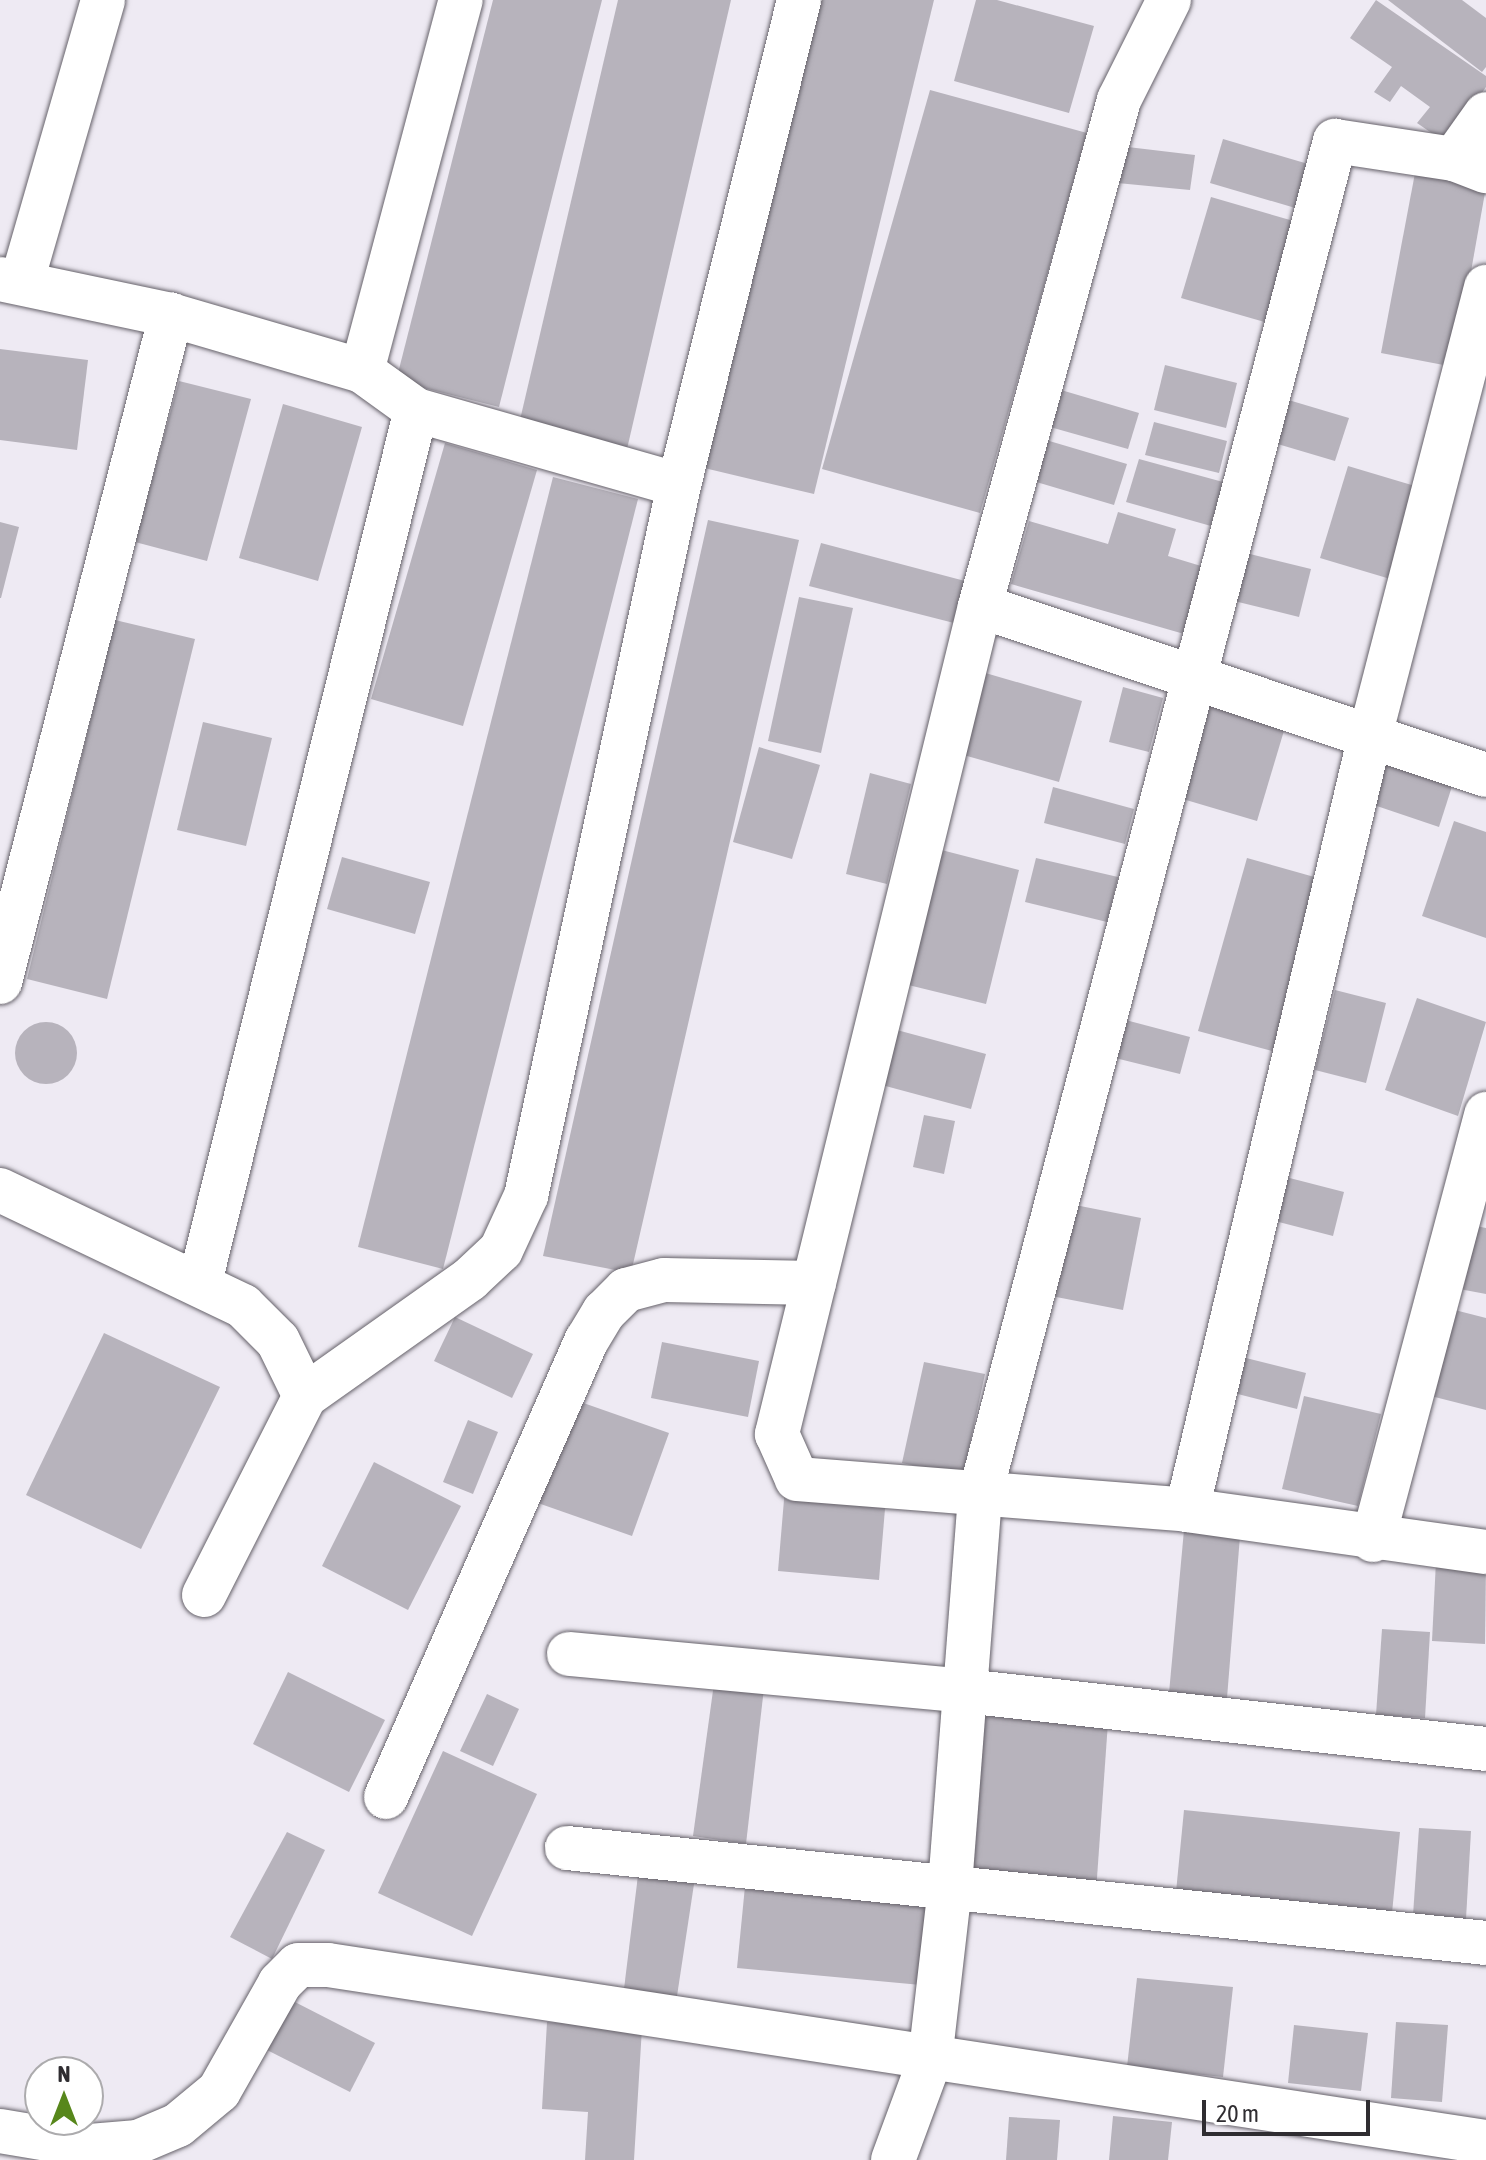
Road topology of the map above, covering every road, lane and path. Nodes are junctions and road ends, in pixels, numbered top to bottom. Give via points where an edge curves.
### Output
1 (103, 0) edge
2 (461, 0) edge
3 (799, 0) edge
4 (1169, 0) edge
5 (1486, 114) edge
6 (1470, 165) edge
7 (11, 280) edge
8 (1486, 287) edge
9 (171, 315) junction
10 (362, 371) junction
11 (416, 410) junction
12 (679, 485) junction
13 (980, 606) junction
14 (1196, 674) junction
15 (1370, 736) junction
16 (1486, 775) edge
17 (0, 982) edge
18 (1486, 1114) edge
19 (0, 1190) edge
20 (200, 1282) junction
21 (814, 1283) junction
22 (305, 1396) junction
23 (980, 1495) junction
24 (1187, 1510) junction
25 (1373, 1540) junction
26 (1486, 1552) edge
27 (204, 1595) dead end
28 (569, 1654) dead end
29 (965, 1691) junction
30 (1486, 1749) edge
31 (386, 1797) dead end
32 (567, 1848) dead end
33 (950, 1886) junction
34 (1486, 1943) edge
35 (930, 2060) junction
36 (6, 2142) edge
37 (1486, 2142) edge
38 (893, 2160) edge

1 - 7 street
2 - 10 street
3 - 12 street
4 - 13 street via 1119,100
5 - 6 street
6 - 14 street via 1335,141
7 - 9 street
8 - 15 street
9 - 10 street
9 - 17 street
10 - 11 street
11 - 12 street
11 - 20 street
12 - 22 street via 526,1196 501,1250 470,1279
13 - 14 street
13 - 21 street
14 - 15 street
14 - 23 street
15 - 16 street
15 - 24 street
18 - 25 street
19 - 20 street
20 - 22 street via 243,1306 278,1341
21 - 23 street via 777,1434 797,1479
21 - 31 street via 664,1280 626,1290 604,1312 580,1354
22 - 27 street
23 - 24 street
23 - 29 street
24 - 25 street
25 - 26 street
28 - 29 street
29 - 30 street
29 - 33 street
32 - 33 street
33 - 34 street
33 - 35 street
35 - 36 street via 328,1965 298,1965 280,1983 219,2091 178,2125 138,2142
35 - 37 street
35 - 38 street

